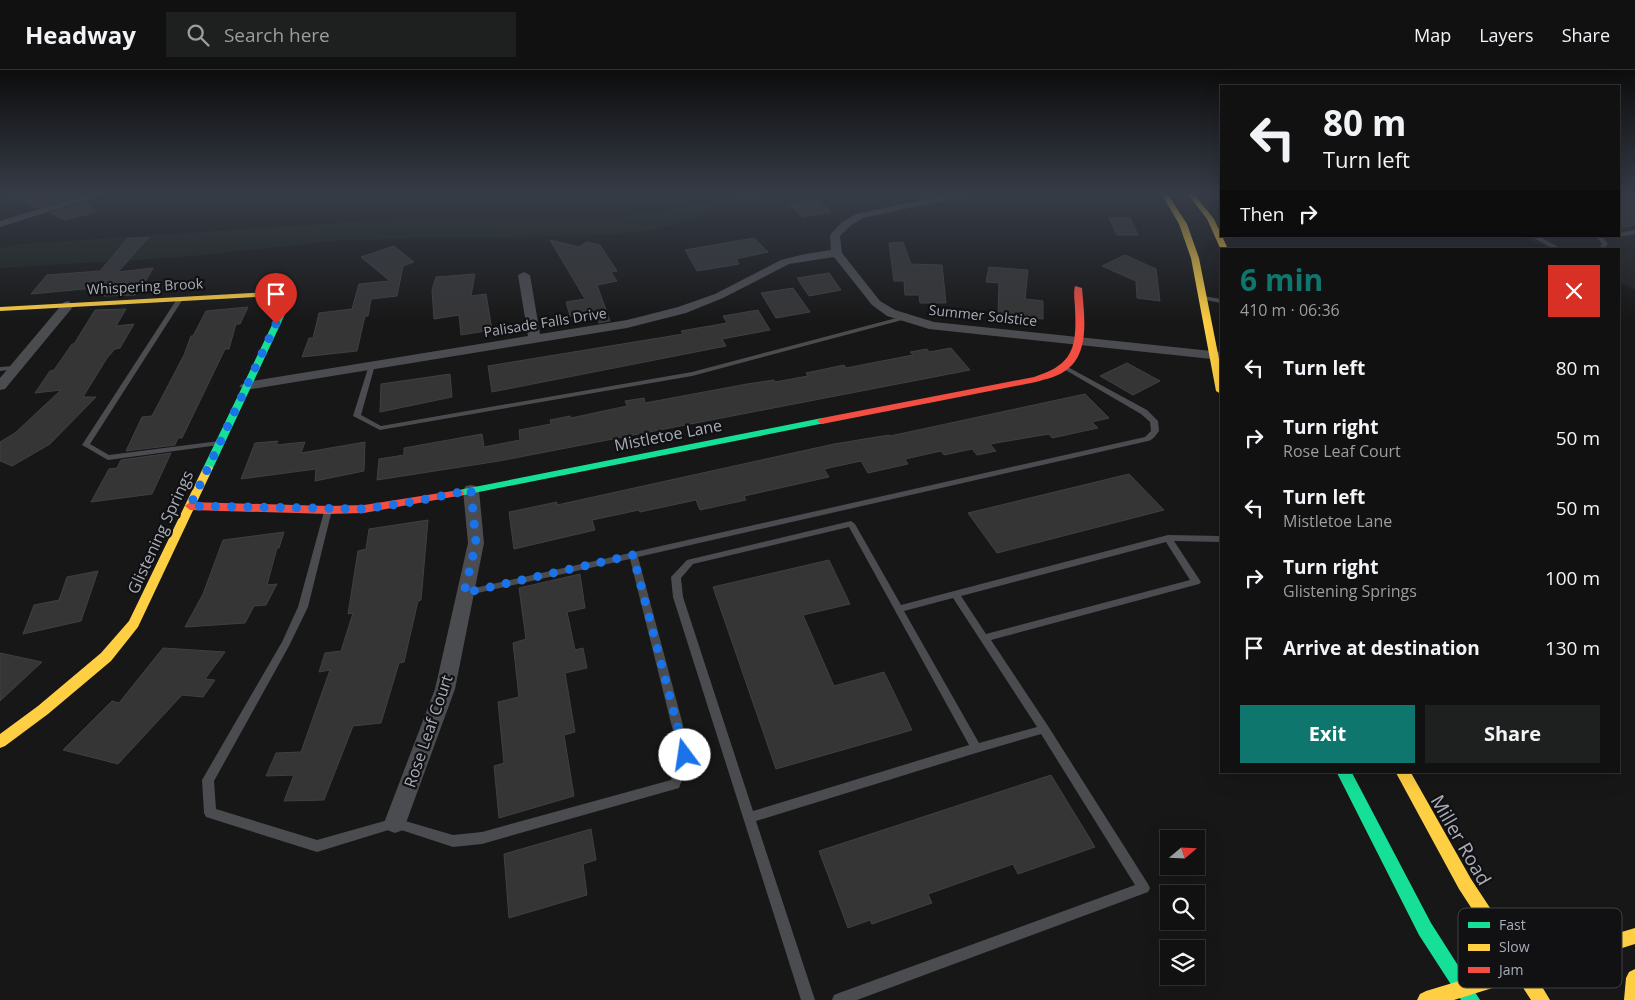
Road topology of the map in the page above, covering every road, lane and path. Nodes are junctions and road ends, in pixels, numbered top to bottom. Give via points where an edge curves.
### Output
1 (835, 236) edge
2 (1187, 236) edge
3 (1535, 237) edge
4 (1602, 237) edge
5 (1557, 248) edge
6 (1602, 248) edge
7 (837, 253) junction
8 (524, 274) dead end
9 (1078, 288) dead end
10 (291, 293) joint
11 (1203, 298) junction
12 (180, 299) junction
13 (1220, 301) edge
14 (68, 306) junction
15 (0, 309) edge
16 (904, 318) junction
17 (535, 339) junction
18 (1079, 340) junction
19 (1218, 355) edge
20 (372, 365) junction
21 (1064, 367) junction
22 (15, 368) junction
23 (0, 369) edge
24 (1220, 379) edge
25 (0, 386) edge
26 (246, 386) junction
27 (219, 443) junction
28 (471, 490) junction
29 (190, 506) junction
30 (328, 510) junction
31 (1168, 538) junction
32 (1220, 539) edge
33 (633, 555) junction
34 (464, 593) junction
35 (955, 594) junction
36 (898, 609) junction
37 (984, 638) junction
38 (1044, 729) junction
39 (0, 742) edge
40 (976, 748) junction
41 (1344, 773) edge
42 (1403, 773) edge
43 (749, 818) junction
44 (395, 823) junction
45 (1481, 908) edge
46 (1635, 936) edge
47 (1622, 940) edge
48 (1635, 978) edge
49 (1458, 980) edge
50 (1467, 988) edge
51 (1533, 988) edge
52 (1464, 989) junction
53 (808, 1000) edge
54 (839, 1000) edge
55 (1426, 1000) edge
56 (1471, 1000) edge
57 (1541, 1000) edge
58 (1632, 1000) edge

1 - 7 street
2 - 11 street
3 - 5 lane
4 - 6 lane via 1606,244
7 - 16 street, Summer Solstice via 876,303
7 - 17 street, Palisade Falls Drive via 785,262 719,296 682,310 627,324
8 - 17 street
9 - 18 street
10 - 12 street, Whispering Brook
10 - 26 street, Glistening Springs
11 - 13 lane
11 - 19 street
12 - 14 street, Whispering Brook
12 - 27 lane via 86,445 108,458
14 - 15 street, Whispering Brook
14 - 22 street
16 - 18 street, Summer Solstice via 933,326
16 - 20 lane via 692,374 380,428 357,416
17 - 20 street, Palisade Falls Drive
18 - 19 street, Summer Solstice
18 - 21 street via 1076,354
19 - 24 street
20 - 26 street, Palisade Falls Drive
21 - 28 street, Mistletoe Lane via 1036,380 974,393
21 - 33 lane via 1144,412 1154,421 1155,431 1148,439
22 - 23 lane
22 - 25 street
26 - 27 street, Glistening Springs
27 - 29 street, Glistening Springs
28 - 30 street, Mistletoe Lane via 374,507
28 - 34 street, Rose Leaf Court via 476,543
29 - 30 street, Mistletoe Lane
29 - 39 street, Glistening Springs via 134,624 106,657
30 - 44 lane via 303,607 208,780 210,813 317,846
31 - 32 lane
31 - 35 lane
31 - 37 lane via 1196,582
33 - 34 lane
33 - 44 lane via 685,755 675,784 482,838 452,841
34 - 44 street, Rose Leaf Court via 445,689
35 - 36 lane
35 - 37 lane
36 - 40 lane
36 - 43 lane via 851,524 690,562 676,577 678,597
37 - 38 lane
38 - 40 lane
38 - 54 lane via 1144,888
40 - 43 lane
41 - 49 street via 1425,929
42 - 45 street, Miller Road
43 - 53 lane
46 - 47 street
48 - 58 street
50 - 52 street
51 - 57 street, Miller Road
52 - 55 street
52 - 56 street

